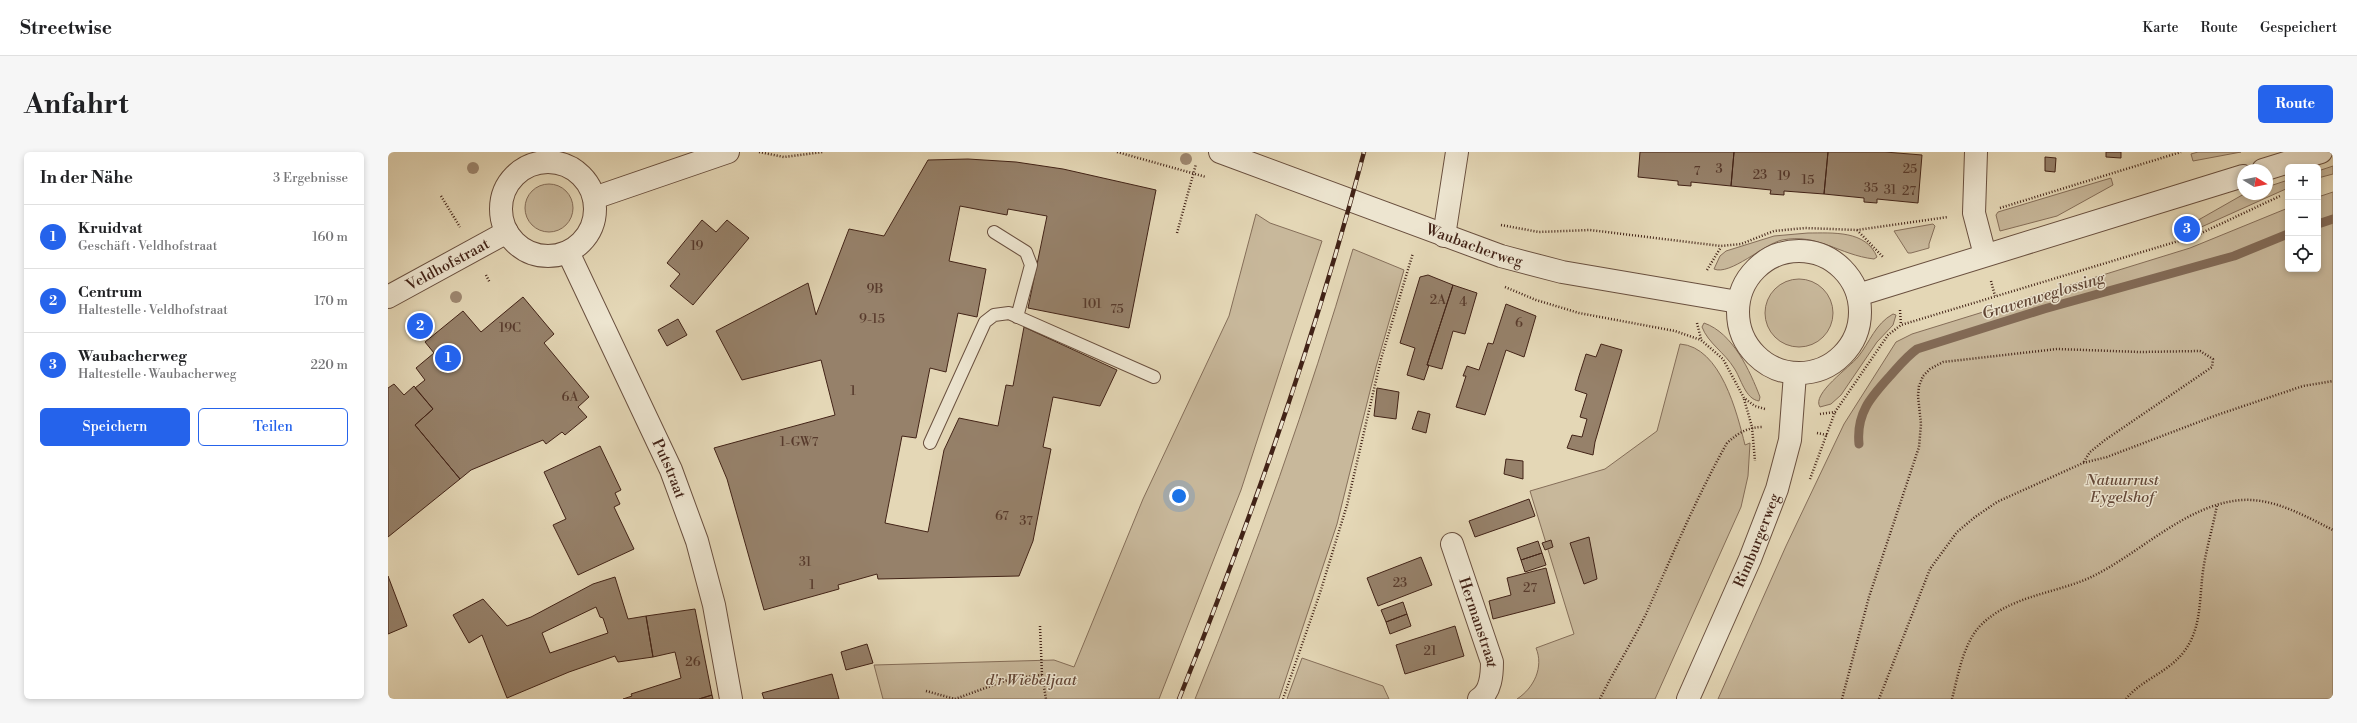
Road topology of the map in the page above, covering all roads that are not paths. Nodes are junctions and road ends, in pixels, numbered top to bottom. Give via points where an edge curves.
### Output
1 (728, 152) edge
2 (1220, 152) edge
3 (1457, 152) edge
4 (1976, 152) edge
5 (2321, 152) edge
6 (539, 157) edge
7 (2273, 167) edge
8 (2237, 178) edge
9 (594, 198) junction
10 (507, 232) junction
11 (994, 232) dead end
12 (1444, 236) junction
13 (568, 252) junction
14 (1985, 255) junction
15 (1858, 295) junction
16 (388, 297) edge
17 (1738, 302) junction
18 (1017, 317) junction
19 (1795, 374) junction
20 (1154, 377) dead end
21 (930, 442) dead end
22 (1452, 544) dead end
23 (731, 699) edge
24 (1479, 699) edge
25 (1688, 699) edge

1 - 9 street
2 - 12 street, Waubacherweg
3 - 12 street
4 - 14 street via 1974,213
5 - 7 street
6 - 9 street via 574,168 589,184
6 - 10 street via 517,173 502,194 501,220
8 - 14 street
9 - 13 street via 596,209 591,230 585,239
10 - 13 street via 513,242 533,254 556,256
10 - 16 street, Veldhofstraat
11 - 18 lane via 1026,252 1031,265
12 - 17 street, Waubacherweg via 1536,266
13 - 23 street, Putstraat via 671,470 697,541 714,605
14 - 15 street
15 - 17 street via 1850,278 1838,264 1822,255 1804,250 1786,251 1769,258 1754,269 1743,285
15 - 19 street via 1858,328 1851,344 1841,357 1827,367
17 - 19 street via 1740,331 1755,356 1780,371
18 - 20 lane
18 - 21 lane via 1008,313 994,315 985,322
19 - 25 street, Rimburgerweg via 1784,470 1750,559
22 - 24 street, Hermanstraat via 1492,662 1492,678

